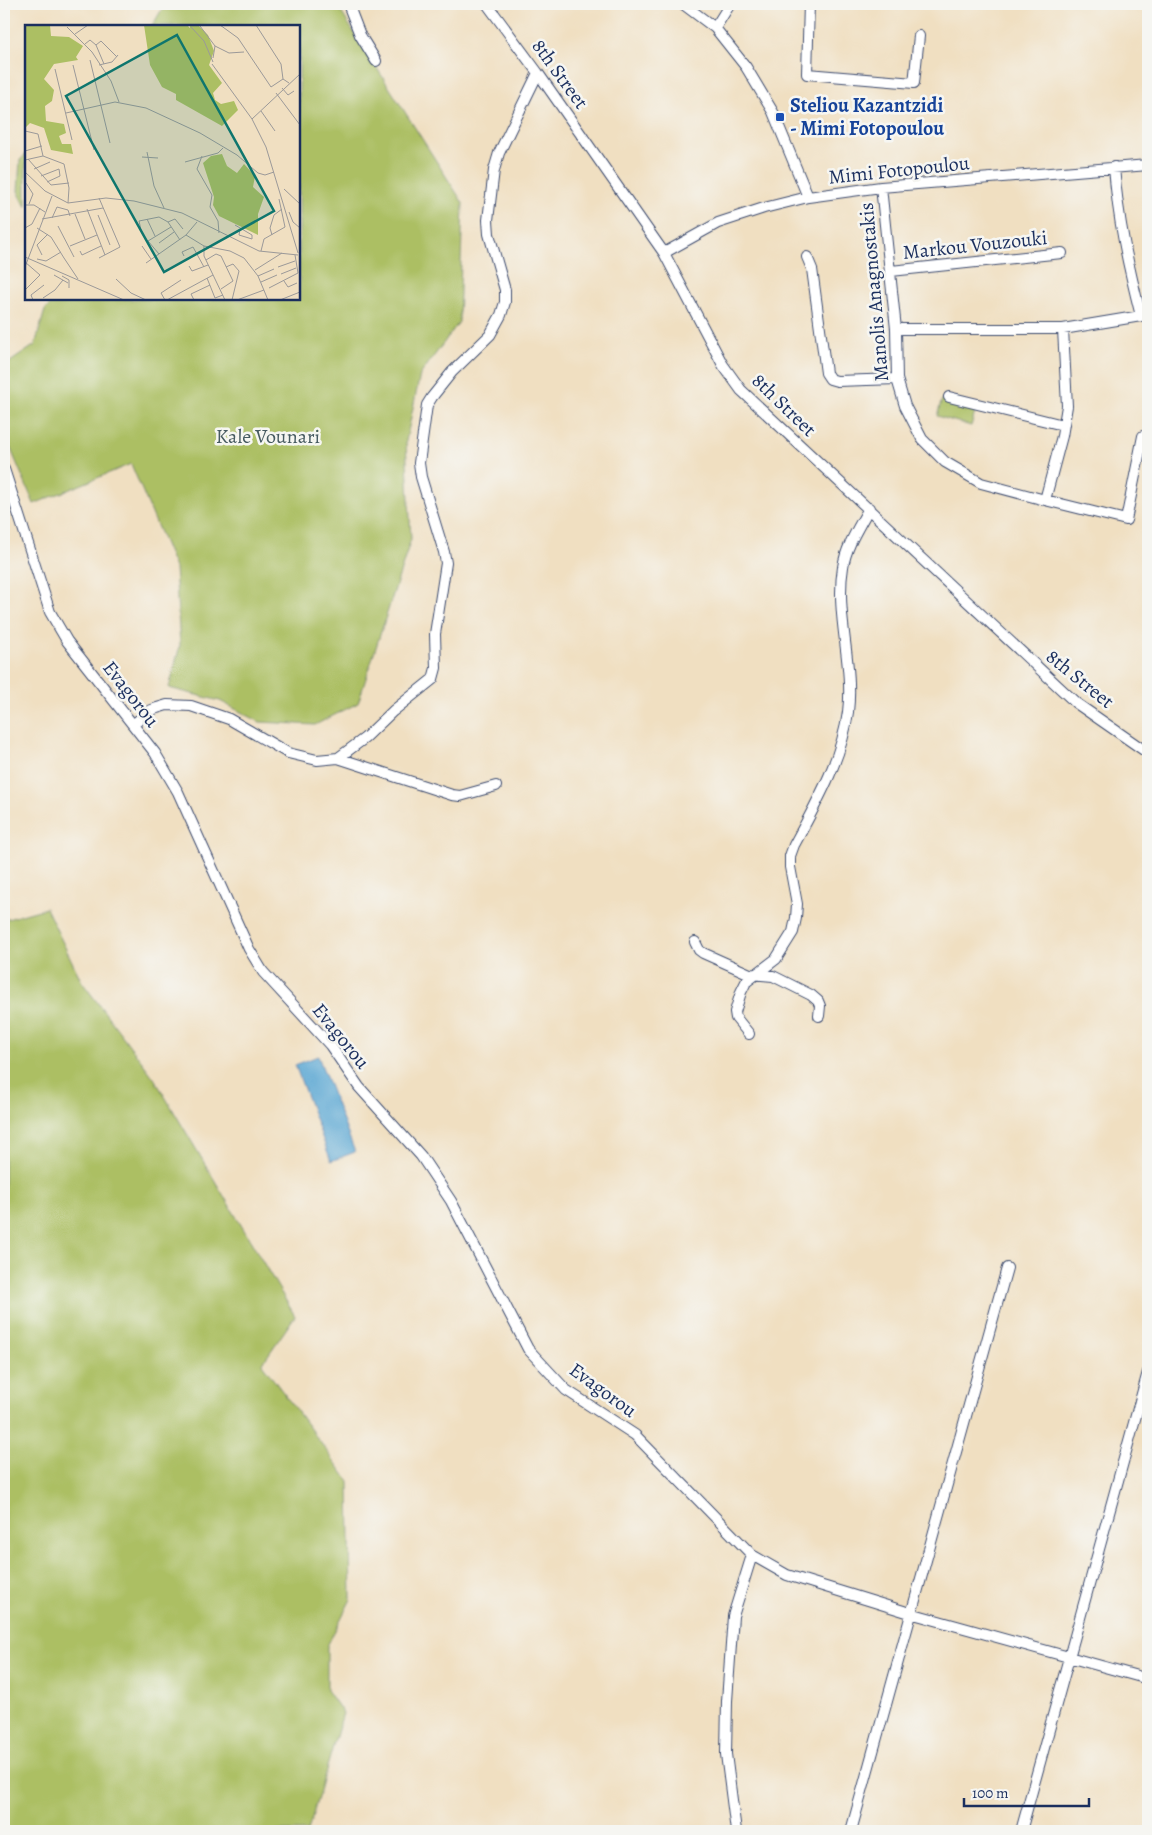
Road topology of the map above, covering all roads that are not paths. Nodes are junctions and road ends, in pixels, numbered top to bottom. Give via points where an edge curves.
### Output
1 (487, 4) edge
2 (683, 4) edge
3 (730, 4) edge
4 (809, 4) edge
5 (351, 5) edge
6 (715, 28) junction
7 (919, 36) dead end
8 (376, 61) dead end
9 (538, 73) junction
10 (1148, 164) edge
11 (1114, 167) junction
12 (882, 187) junction
13 (808, 197) junction
14 (664, 253) junction
15 (1062, 253) dead end
16 (808, 257) dead end
17 (891, 270) junction
18 (896, 329) junction
19 (1063, 329) junction
20 (897, 379) junction
21 (949, 398) dead end
22 (1063, 425) junction
23 (1143, 436) dead end
24 (4, 469) edge
25 (1045, 500) junction
26 (869, 508) junction
27 (133, 725) junction
28 (1148, 753) edge
29 (338, 758) junction
30 (496, 786) dead end
31 (695, 942) dead end
32 (755, 975) junction
33 (819, 1016) dead end
34 (749, 1034) dead end
35 (1006, 1268) dead end
36 (1148, 1372) edge
37 (752, 1555) junction
38 (910, 1613) junction
39 (1069, 1656) junction
40 (1148, 1679) edge
41 (736, 1831) edge
42 (851, 1831) edge
43 (1021, 1831) edge

1 - 9 street, 8th Street
2 - 6 street
3 - 6 street
4 - 7 street via 807,74 914,83
5 - 8 street via 360,35
6 - 13 street via 746,67 773,112
9 - 14 street, 8th Street
9 - 29 street via 499,152 494,170 488,220 505,290 501,315 490,335 452,372 427,405 419,463 446,563 436,634 435,674 430,683
10 - 11 street, Mimi Fotopoulou
11 - 12 street, Mimi Fotopoulou
11 - 19 street via 1126,258 1141,316
12 - 13 street, Mimi Fotopoulou
12 - 17 street, Manolis Anagnostakis
13 - 14 street, Mimi Fotopoulou via 718,223
14 - 26 street, 8th Street via 723,365 741,390
15 - 17 street, Markou Vouzouki
16 - 20 street via 826,374 837,381
17 - 18 street, Manolis Anagnostakis
18 - 19 street
18 - 20 street, Manolis Anagnostakis
19 - 22 street via 1066,406
20 - 25 street, Manolis Anagnostakis via 905,406 922,439 945,462 981,483
21 - 22 street
22 - 25 street
23 - 25 street, Manolis Anagnostakis via 1126,520
24 - 27 street, Evagorou via 50,612 67,641
26 - 28 street, 8th Street via 1076,703
26 - 32 street via 850,544 843,567 841,596 849,695 845,730 828,778 790,856 797,904 793,932 776,959
27 - 29 street via 156,708 191,706 229,719 288,753 317,760
27 - 37 street, Evagorou via 155,753 178,792 249,949 263,972 330,1045 360,1087 421,1156 451,1201 528,1349 566,1390 635,1435
29 - 30 street via 452,795 460,796
31 - 32 street via 703,953
32 - 33 street via 773,976 811,995 820,1006
32 - 34 street via 746,982 735,1012
35 - 38 street
36 - 39 street
37 - 38 street, Evagorou via 787,1575
37 - 41 street via 733,1616 726,1701 726,1754
38 - 39 street, Evagorou
38 - 42 street
39 - 40 street, Evagorou
39 - 43 street

